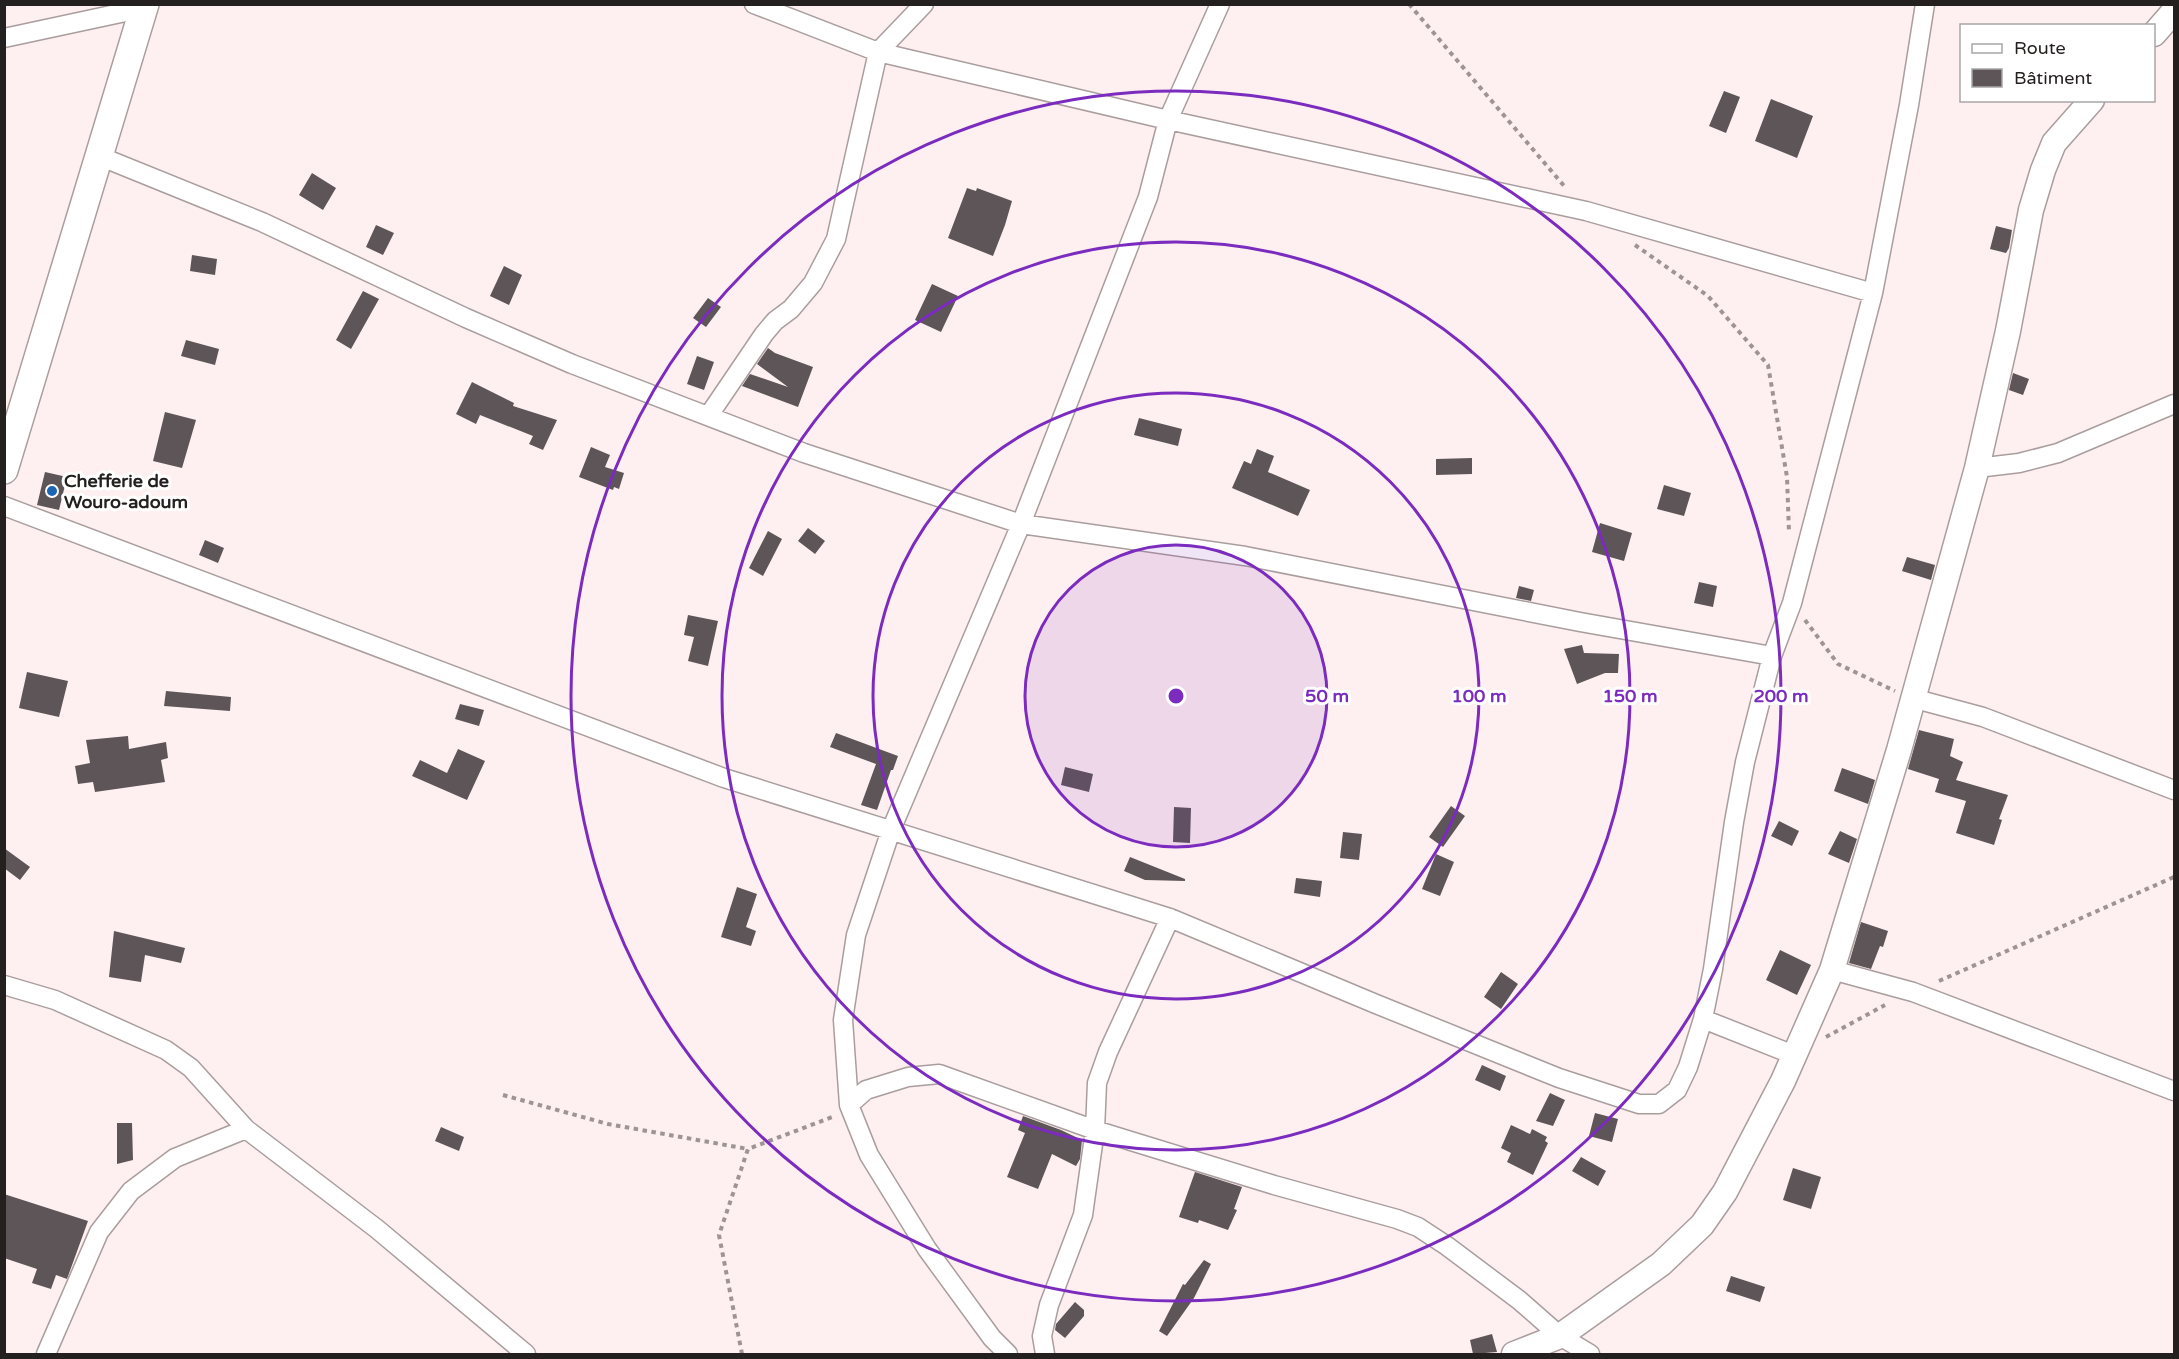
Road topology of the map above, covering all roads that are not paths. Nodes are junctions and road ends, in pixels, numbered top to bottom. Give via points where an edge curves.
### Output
1 (754, 4) edge
2 (924, 4) edge
3 (1220, 4) edge
4 (1925, 4) edge
5 (144, 6) edge
6 (2174, 7) edge
7 (2155, 33) edge
8 (4, 38) edge
9 (878, 52) junction
10 (2090, 102) edge
11 (1168, 120) junction
12 (99, 156) junction
13 (1873, 293) junction
14 (2175, 404) edge
15 (709, 415) junction
16 (1977, 468) junction
17 (4, 471) edge
18 (4, 506) edge
19 (1021, 524) junction
20 (1772, 656) junction
21 (1912, 698) junction
22 (2175, 790) edge
23 (891, 830) junction
24 (1170, 918) junction
25 (1832, 970) junction
26 (4, 985) edge
27 (1703, 1019) junction
28 (1794, 1055) junction
29 (2175, 1091) edge
30 (849, 1105) junction
31 (246, 1129) junction
32 (1095, 1130) junction
33 (1560, 1336) junction
34 (46, 1354) edge
35 (526, 1354) edge
36 (1008, 1354) edge
37 (1045, 1354) edge
38 (1514, 1354) edge
39 (1590, 1354) edge

1 - 9 street
2 - 9 street
3 - 11 street
4 - 13 street
5 - 8 street
5 - 12 main road
6 - 7 main road
9 - 11 street
9 - 15 street via 836,238 813,283 764,334
10 - 16 main road via 2054,143 2043,170 2031,210
11 - 13 street via 1586,211
11 - 19 street via 1148,196
12 - 15 street via 262,222 562,359
12 - 17 main road
13 - 20 street via 1792,603
14 - 16 street via 2058,453 2019,464
15 - 19 street via 804,453
16 - 21 main road
18 - 23 street via 713,774
19 - 20 street via 1245,556
19 - 23 street
20 - 27 street via 1734,822
21 - 22 street via 1983,717
21 - 25 main road
23 - 24 street
23 - 30 street via 856,935 843,1020
24 - 27 street via 1376,1005 1639,1104 1659,1104 1677,1090
24 - 32 street via 1097,1083
25 - 28 main road
25 - 29 street via 1913,992
26 - 31 street via 55,1000 166,1050 191,1068
27 - 28 street
28 - 33 main road via 1725,1192 1702,1225 1661,1264
30 - 32 street via 866,1090 908,1077 939,1074
30 - 36 street via 869,1155 927,1249
31 - 34 street via 175,1158 131,1191 99,1232
31 - 35 street via 377,1229
32 - 33 street via 1418,1227 1496,1282
32 - 37 street via 1083,1215 1049,1305 1042,1336
33 - 38 main road
33 - 39 street

